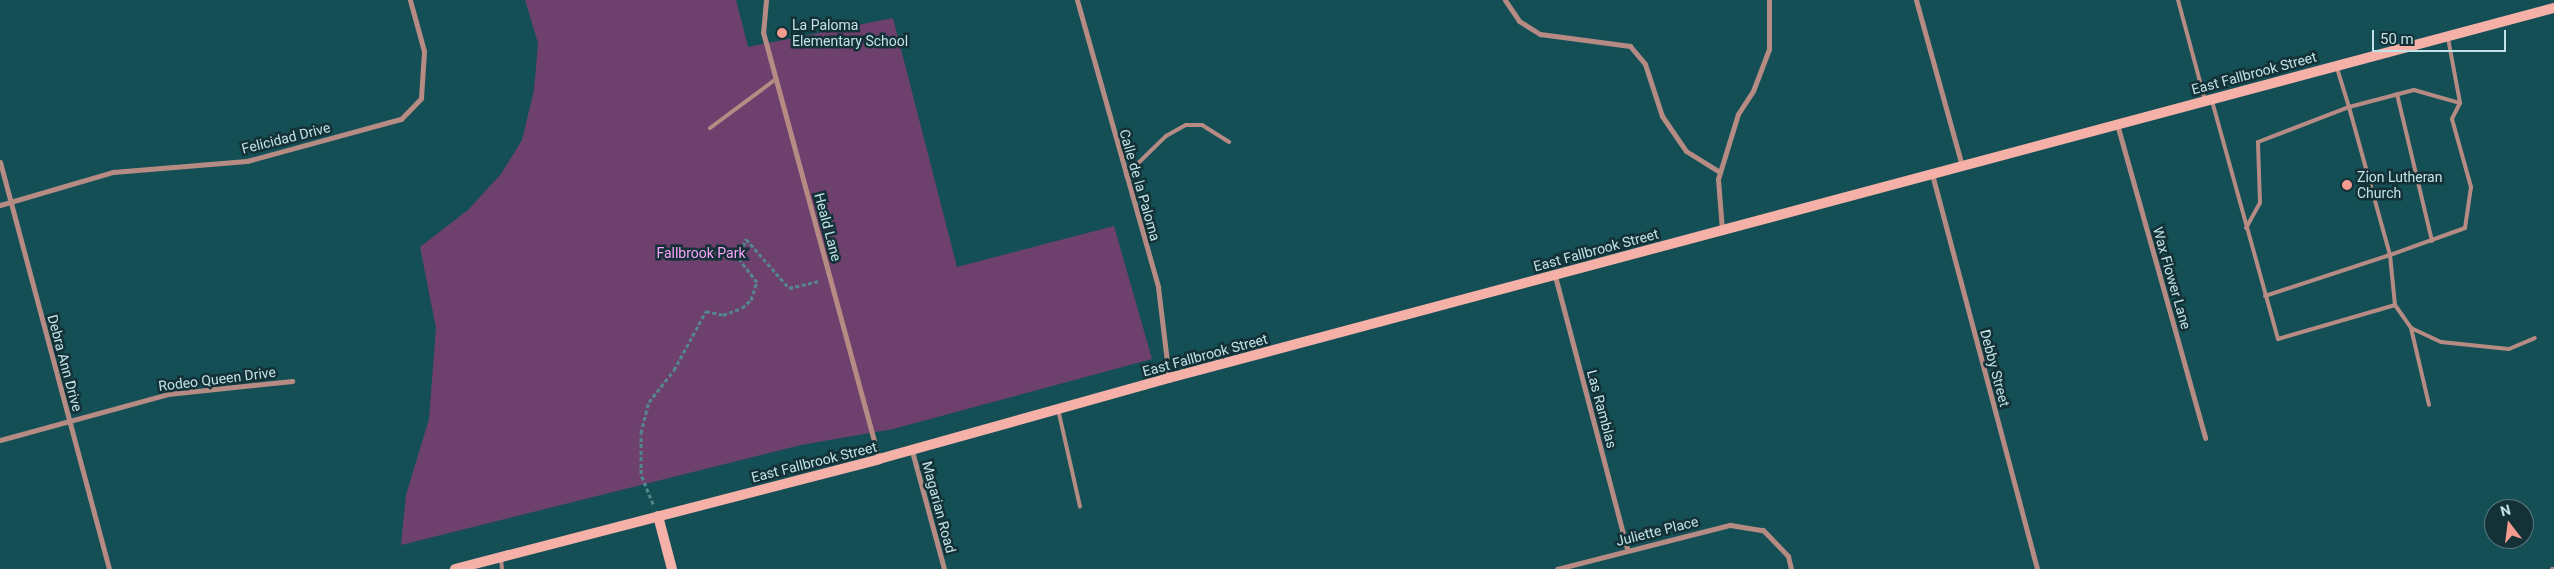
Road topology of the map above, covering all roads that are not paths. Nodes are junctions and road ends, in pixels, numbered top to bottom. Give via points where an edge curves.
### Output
1 (410, 0) edge
2 (766, 0) edge
3 (1077, 0) edge
4 (1505, 0) edge
5 (1769, 0) edge
6 (1916, 0) edge
7 (2178, 0) edge
8 (2554, 8) edge
9 (2448, 36) junction
10 (2337, 66) junction
11 (776, 79) junction
12 (2397, 94) junction
13 (2208, 100) junction
14 (2460, 103) junction
15 (2349, 107) junction
16 (2117, 124) junction
17 (710, 128) dead end
18 (1229, 142) dead end
19 (0, 162) edge
20 (1962, 167) junction
21 (1720, 172) junction
22 (1932, 174) junction
23 (1126, 175) junction
24 (11, 202) junction
25 (0, 205) edge
26 (2246, 228) junction
27 (1722, 230) junction
28 (2432, 240) junction
29 (2390, 255) junction
30 (1555, 276) junction
31 (2265, 296) junction
32 (2395, 305) junction
33 (2411, 328) junction
34 (2535, 338) dead end
35 (1169, 378) junction
36 (292, 382) dead end
37 (2429, 405) dead end
38 (1058, 409) junction
39 (70, 421) junction
40 (2205, 438) dead end
41 (0, 440) edge
42 (912, 451) junction
43 (879, 459) junction
44 (1080, 507) dead end
45 (658, 516) junction
46 (1627, 549) junction
47 (501, 557) junction
48 (109, 569) edge
49 (455, 569) edge
50 (502, 569) edge
51 (672, 569) edge
52 (944, 569) edge
53 (1557, 569) edge
54 (1791, 569) edge
55 (2037, 569) edge

1 - 24 street, Felicidad Drive via 424,51 421,98 401,120 247,161 112,172 21,196
2 - 11 street, Heald Lane via 763,32
3 - 23 street, Calle de la Paloma
4 - 21 street via 1519,21 1540,34 1630,46 1645,64 1662,116 1686,151
5 - 21 street via 1772,16 1769,49 1753,92 1738,114
6 - 20 street
7 - 13 lane
8 - 9 main road, East Fallbrook Street
9 - 10 main road, East Fallbrook Street
9 - 14 lane
10 - 13 main road, East Fallbrook Street
10 - 15 lane
11 - 17 lane
11 - 43 street, Heald Lane
12 - 14 lane via 2414,90
12 - 15 lane
12 - 28 lane
13 - 16 main road, East Fallbrook Street
13 - 26 lane
14 - 28 lane via 2452,119 2471,187 2465,228
15 - 26 lane via 2258,142 2260,203
15 - 29 lane
16 - 20 main road, East Fallbrook Street
16 - 40 street, Wax Flower Lane
18 - 23 lane via 1202,125 1186,125 1166,136
19 - 24 street, Debra Ann Drive
20 - 22 main road, East Fallbrook Street
21 - 27 street via 1718,214
22 - 27 main road, East Fallbrook Street
22 - 55 street, Debby Street
23 - 35 street, Calle de la Paloma via 1158,287
24 - 25 street, Felicidad Drive
24 - 39 street, Debra Ann Drive
26 - 31 lane
27 - 30 main road, East Fallbrook Street
28 - 29 lane
29 - 31 lane
29 - 32 lane
30 - 35 main road, East Fallbrook Street
30 - 46 street, Las Ramblas
31 - 32 lane via 2278,339
32 - 33 lane
33 - 34 lane via 2441,342 2509,349
33 - 37 lane
35 - 38 main road, East Fallbrook Street
36 - 39 street, Rodeo Queen Drive via 168,394
38 - 42 main road, East Fallbrook Street
38 - 44 lane
39 - 41 street, Rodeo Queen Drive
39 - 48 street, Debra Ann Drive
42 - 43 main road, East Fallbrook Street
42 - 52 street, Magarian Road
43 - 45 main road, East Fallbrook Street
45 - 47 main road, East Fallbrook Street
45 - 51 main road
46 - 53 street, Juliette Place
46 - 54 street, Juliette Place via 1730,525 1763,530 1788,556
47 - 49 main road, East Fallbrook Street
47 - 50 lane

